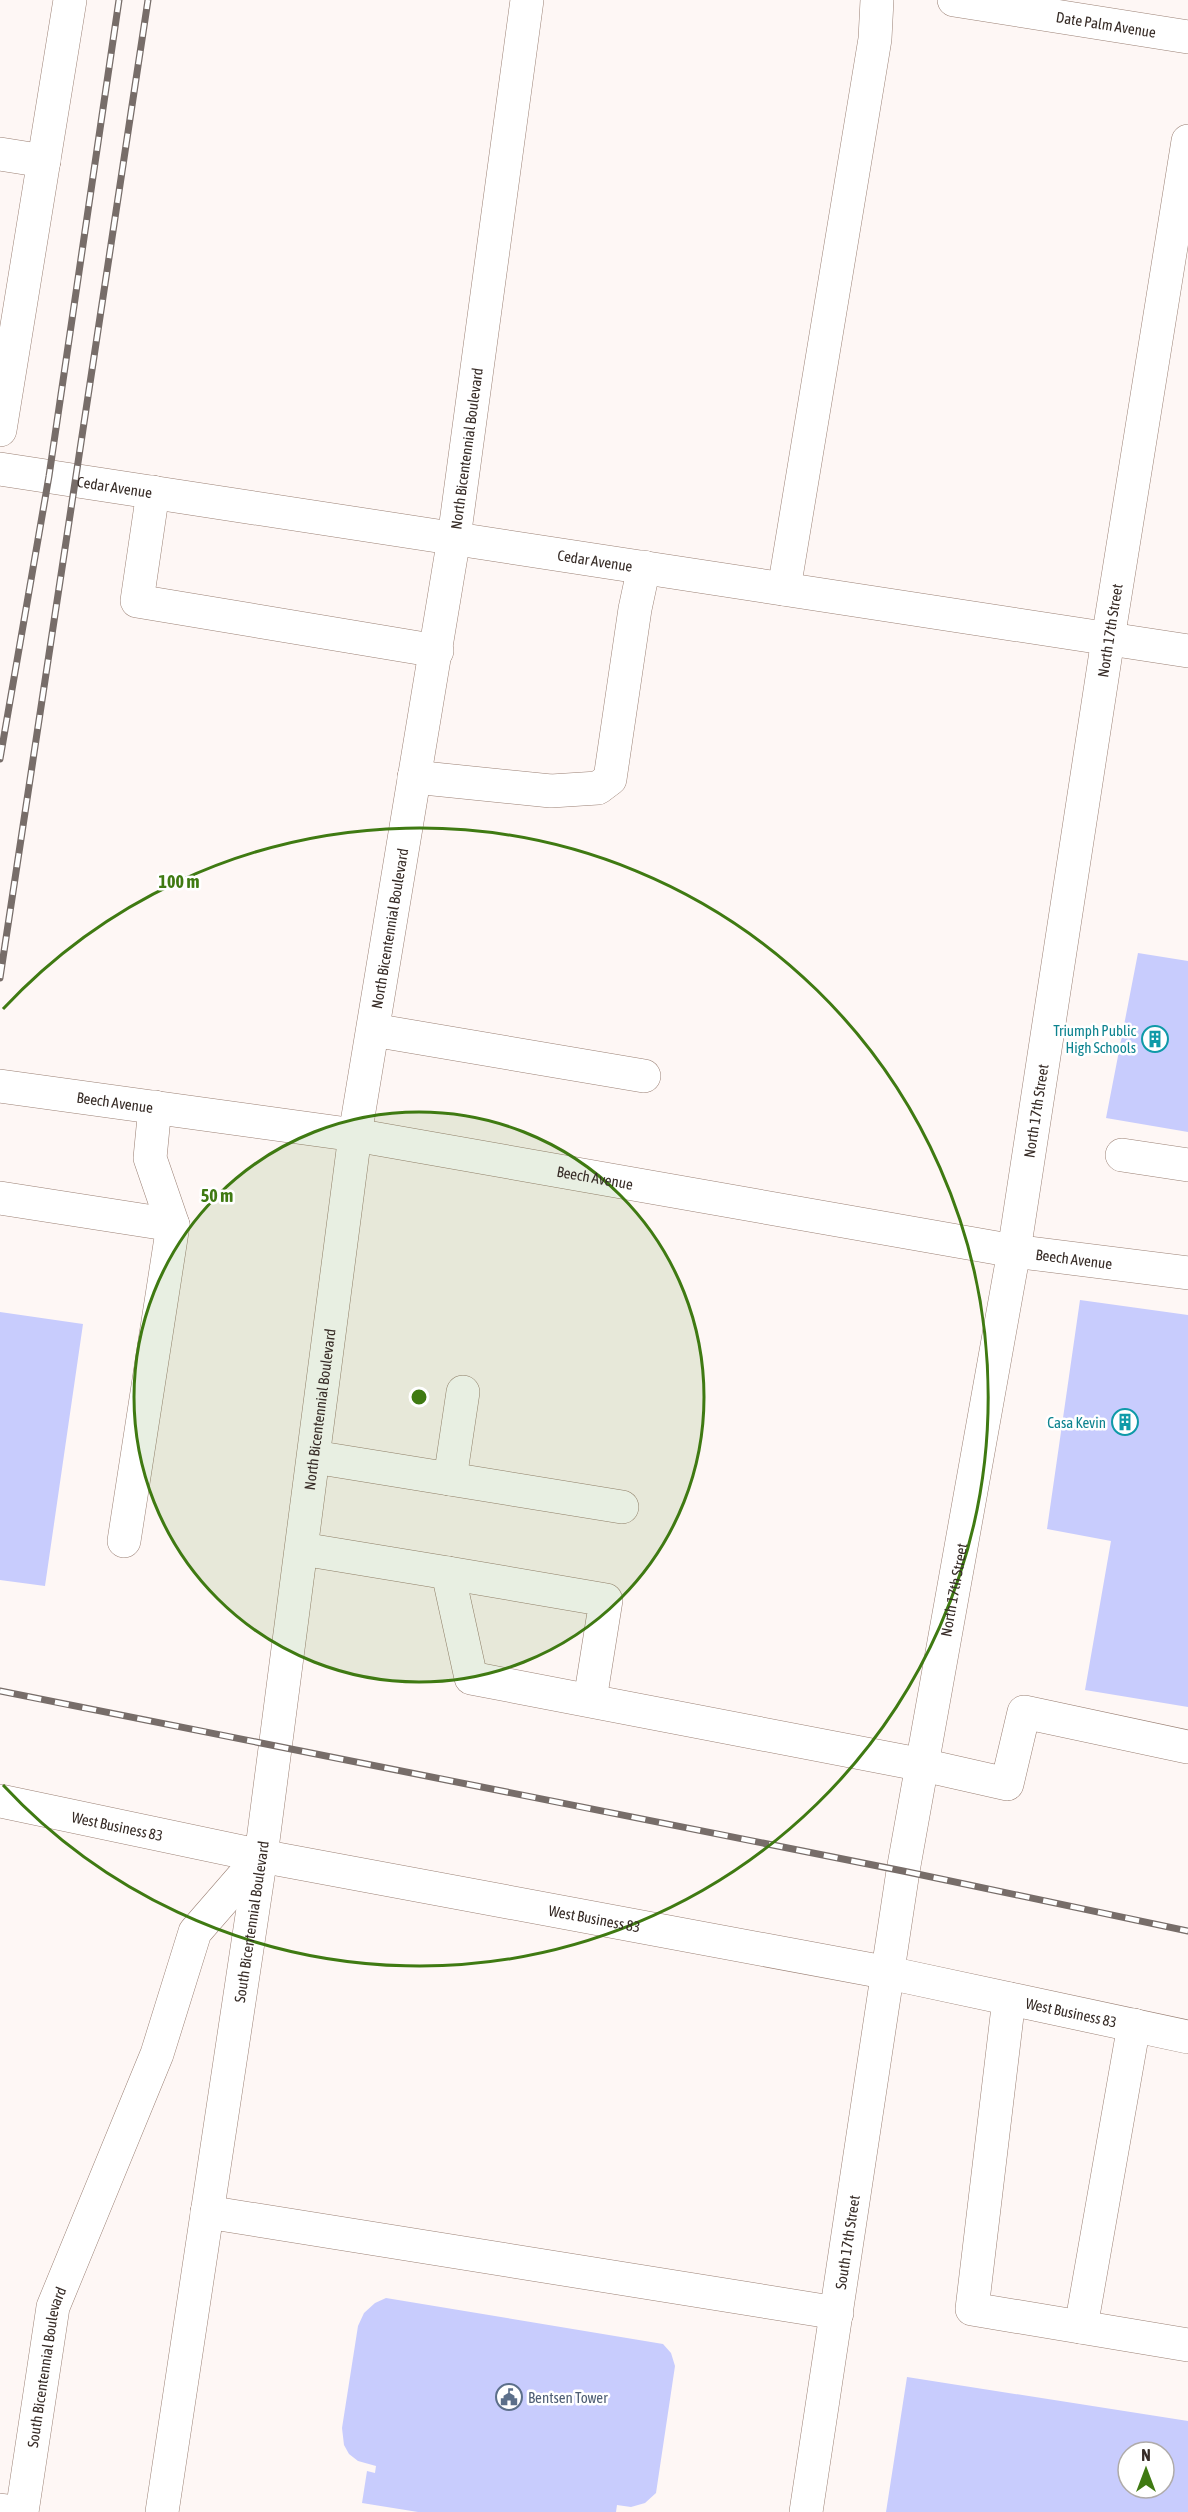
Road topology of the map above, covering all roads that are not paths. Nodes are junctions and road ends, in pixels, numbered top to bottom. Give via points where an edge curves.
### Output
1 (70, 0) edge
2 (527, 0) edge
3 (878, 0) edge
4 (954, 0) edge
5 (1188, 37) edge
6 (1188, 141) edge
7 (0, 154) edge
8 (44, 161) junction
9 (0, 430) edge
10 (0, 469) edge
11 (153, 492) junction
12 (454, 538) junction
13 (644, 567) junction
14 (784, 589) junction
15 (1108, 639) junction
16 (436, 651) junction
17 (1188, 651) edge
18 (414, 777) junction
19 (373, 1030) junction
20 (644, 1076) dead end
21 (0, 1086) edge
22 (155, 1107) junction
23 (355, 1135) junction
24 (1122, 1155) dead end
25 (1188, 1165) edge
26 (0, 1198) edge
27 (173, 1225) junction
28 (1014, 1251) junction
29 (1188, 1274) edge
30 (463, 1392) dead end
31 (314, 1457) junction
32 (450, 1479) junction
33 (622, 1507) dead end
34 (124, 1541) dead end
35 (302, 1549) junction
36 (448, 1574) junction
37 (590, 1700) junction
38 (1188, 1747) edge
39 (922, 1765) junction
40 (0, 1801) edge
41 (261, 1856) junction
42 (889, 1973) junction
43 (1009, 1999) junction
44 (1134, 2025) junction
45 (1188, 2037) edge
46 (207, 2212) junction
47 (837, 2313) junction
48 (1081, 2327) junction
49 (1188, 2345) edge
50 (0, 2510) edge
51 (16, 2512) edge
52 (22, 2512) edge
53 (162, 2512) edge
54 (806, 2512) edge

1 - 8 street
2 - 12 street, North Bicentennial Boulevard
3 - 14 street via 875,39
4 - 5 street, Date Palm Avenue
6 - 15 street, North 17th Street
7 - 8 street
8 - 9 street
10 - 11 street, Cedar Avenue
11 - 12 street, Cedar Avenue
11 - 16 street via 137,601
12 - 13 street, Cedar Avenue
12 - 16 street, North Bicentennial Boulevard
13 - 14 street, Cedar Avenue
13 - 18 street via 610,779 598,788 552,790
14 - 15 street, Cedar Avenue
15 - 17 street, Cedar Avenue
15 - 28 street, North 17th Street
16 - 18 street, North Bicentennial Boulevard
18 - 19 street, North Bicentennial Boulevard
19 - 20 street
19 - 23 street, North Bicentennial Boulevard
21 - 22 street, Beech Avenue
22 - 23 street, Beech Avenue
22 - 27 street via 150,1158
23 - 28 street, Beech Avenue
23 - 31 street, North Bicentennial Boulevard
24 - 25 street
26 - 27 street
27 - 34 street
28 - 29 street, Beech Avenue
28 - 39 street, North 17th Street
30 - 32 street
31 - 32 street
31 - 35 street, North Bicentennial Boulevard
32 - 33 street
35 - 36 street
35 - 41 street, North Bicentennial Boulevard
36 - 37 street via 471,1678
36 - 37 street via 606,1600
37 - 39 street
38 - 39 street via 1024,1712 1007,1784
39 - 42 street, North 17th Street
40 - 41 street, West Business 83
41 - 42 street, West Business 83
41 - 46 street, South Bicentennial Boulevard
41 - 52 street, South Bicentennial Boulevard via 195,1932 157,2054 53,2307
42 - 43 street, West Business 83
42 - 47 street, South 17th Street
43 - 44 street, West Business 83
43 - 48 street via 972,2309
44 - 45 street, West Business 83
44 - 48 street
46 - 47 street
46 - 53 street, South Bicentennial Boulevard
47 - 54 street, South 17th Street
48 - 49 street
50 - 51 street

